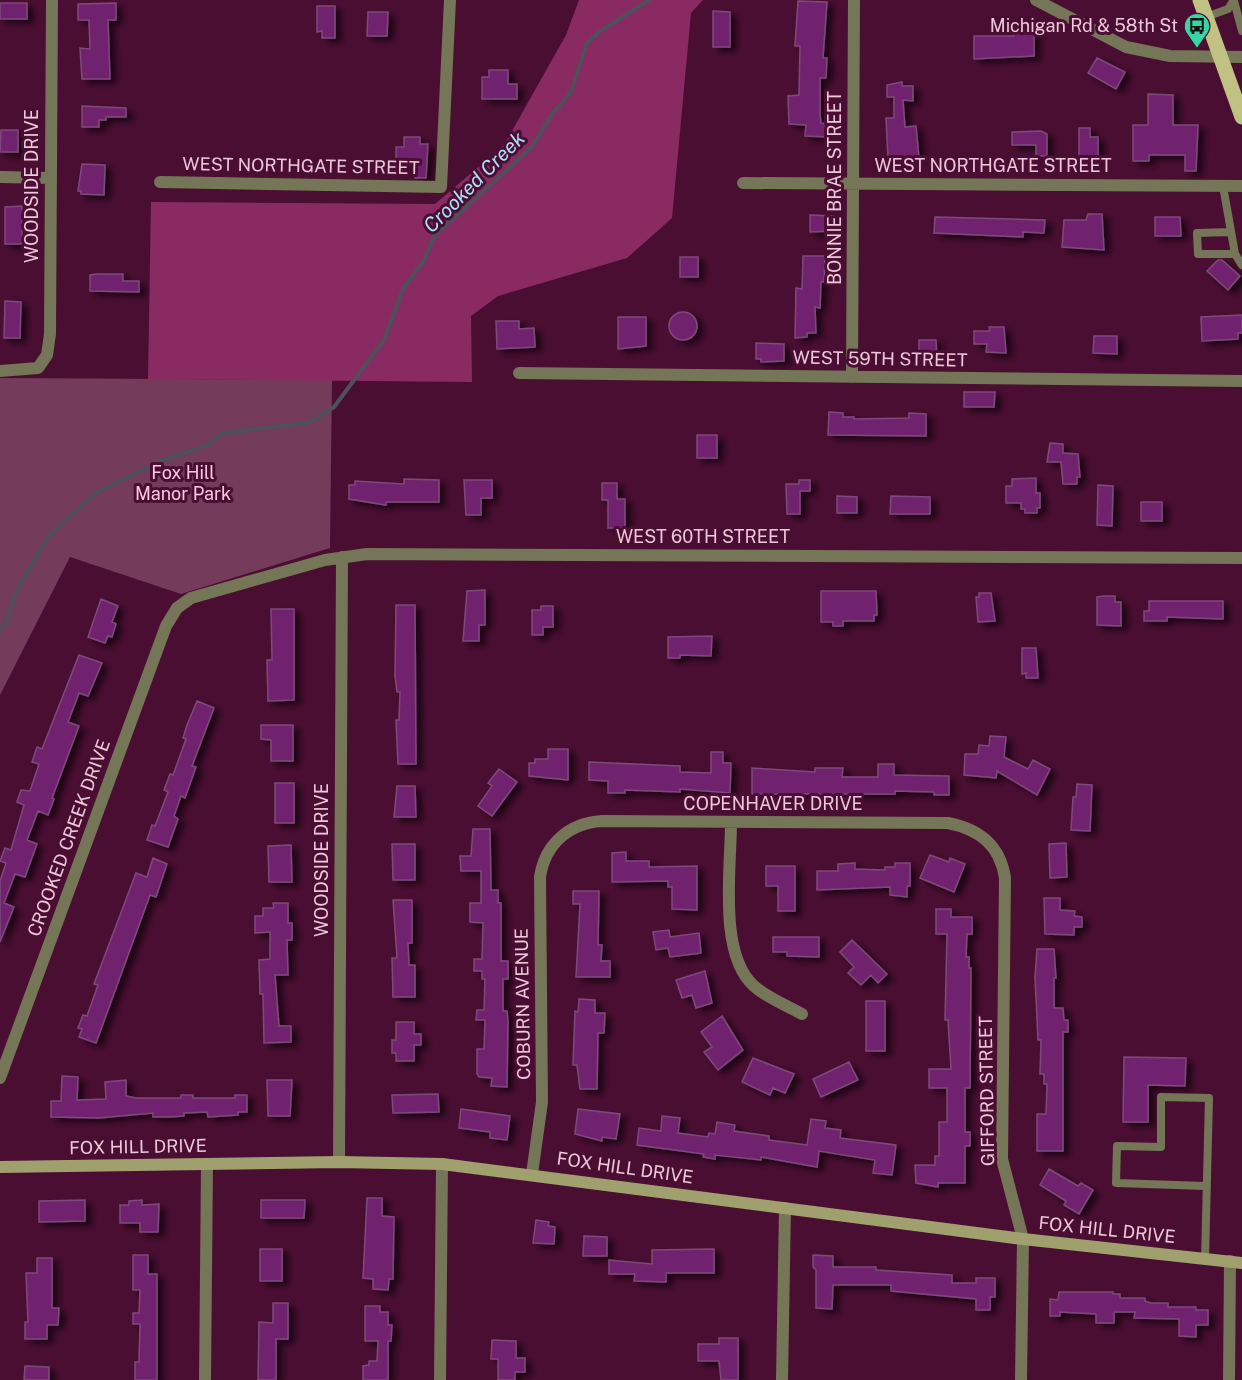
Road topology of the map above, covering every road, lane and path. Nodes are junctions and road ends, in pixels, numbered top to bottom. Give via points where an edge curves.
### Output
1 (52, 0) edge
2 (450, 0) edge
3 (854, 0) edge
4 (1036, 0) edge
5 (1200, 0) edge
6 (1234, 1) edge
7 (1206, 17) junction
8 (1242, 31) edge
9 (1220, 57) junction
10 (1242, 57) edge
11 (1242, 117) edge
12 (0, 177) edge
13 (49, 178) junction
14 (160, 182) dead end
15 (743, 183) dead end
16 (853, 183) junction
17 (1223, 186) junction
18 (1242, 186) edge
19 (1231, 232) junction
20 (1235, 254) junction
21 (1242, 265) edge
22 (0, 371) edge
23 (519, 373) dead end
24 (852, 377) junction
25 (1242, 381) edge
26 (342, 557) junction
27 (1242, 558) edge
28 (174, 612) joint
29 (731, 822) junction
30 (558, 838) joint
31 (988, 840) joint
32 (802, 1014) dead end
33 (0, 1078) edge
34 (339, 1162) junction
35 (442, 1164) junction
36 (207, 1165) junction
37 (0, 1167) edge
38 (532, 1174) junction
39 (1206, 1186) junction
40 (785, 1208) junction
41 (1023, 1239) junction
42 (1205, 1259) junction
43 (1236, 1262) edge
44 (205, 1380) edge
45 (440, 1380) edge
46 (782, 1380) edge
47 (1022, 1380) edge
48 (1229, 1380) edge

1 - 13 street, WOODSIDE DRIVE
2 - 14 street, WEST NORTHGATE STREET via 441,187
3 - 16 street, BONNIE BRAE STREET
4 - 9 street via 1126,47 1170,56
5 - 7 main road
6 - 7 lane via 1228,9
6 - 8 lane
7 - 9 main road
9 - 10 street
9 - 11 main road
12 - 13 street
13 - 22 street, WOODSIDE DRIVE via 47,355 38,368
15 - 16 street, WEST NORTHGATE STREET
16 - 17 street, WEST NORTHGATE STREET
16 - 24 street, BONNIE BRAE STREET
17 - 18 street, WEST NORTHGATE STREET
17 - 19 lane
19 - 20 lane
19 - 20 lane via 1197,233 1198,254
20 - 21 lane
23 - 24 street, WEST 59TH STREET
24 - 25 street, WEST 59TH STREET
26 - 27 street, WEST 60TH STREET via 367,554
26 - 28 street, WEST 60TH STREET via 191,598
26 - 34 street, WOODSIDE DRIVE
28 - 33 street, CROOKED CREEK DRIVE
29 - 30 street, COPENHAVER DRIVE via 589,822
29 - 31 street, COPENHAVER DRIVE via 948,823 974,830
29 - 32 street via 733,955 754,987
30 - 38 street, COBURN AVENUE via 545,856 540,877 542,1102
31 - 41 street, GIFFORD STREET via 999,857 1005,878 1002,1159
34 - 35 street, FOX HILL DRIVE
34 - 36 street, FOX HILL DRIVE
35 - 38 street, FOX HILL DRIVE
35 - 45 street
36 - 37 street, FOX HILL DRIVE
36 - 44 street
38 - 40 street, FOX HILL DRIVE
39 - 39 lane via 1209,1098 1161,1097 1161,1147 1117,1146 1116,1183
39 - 42 lane
40 - 41 street, FOX HILL DRIVE
40 - 46 street
41 - 42 street, FOX HILL DRIVE
41 - 47 street, GIFFORD STREET
42 - 43 street, FOX HILL DRIVE
43 - 48 street

